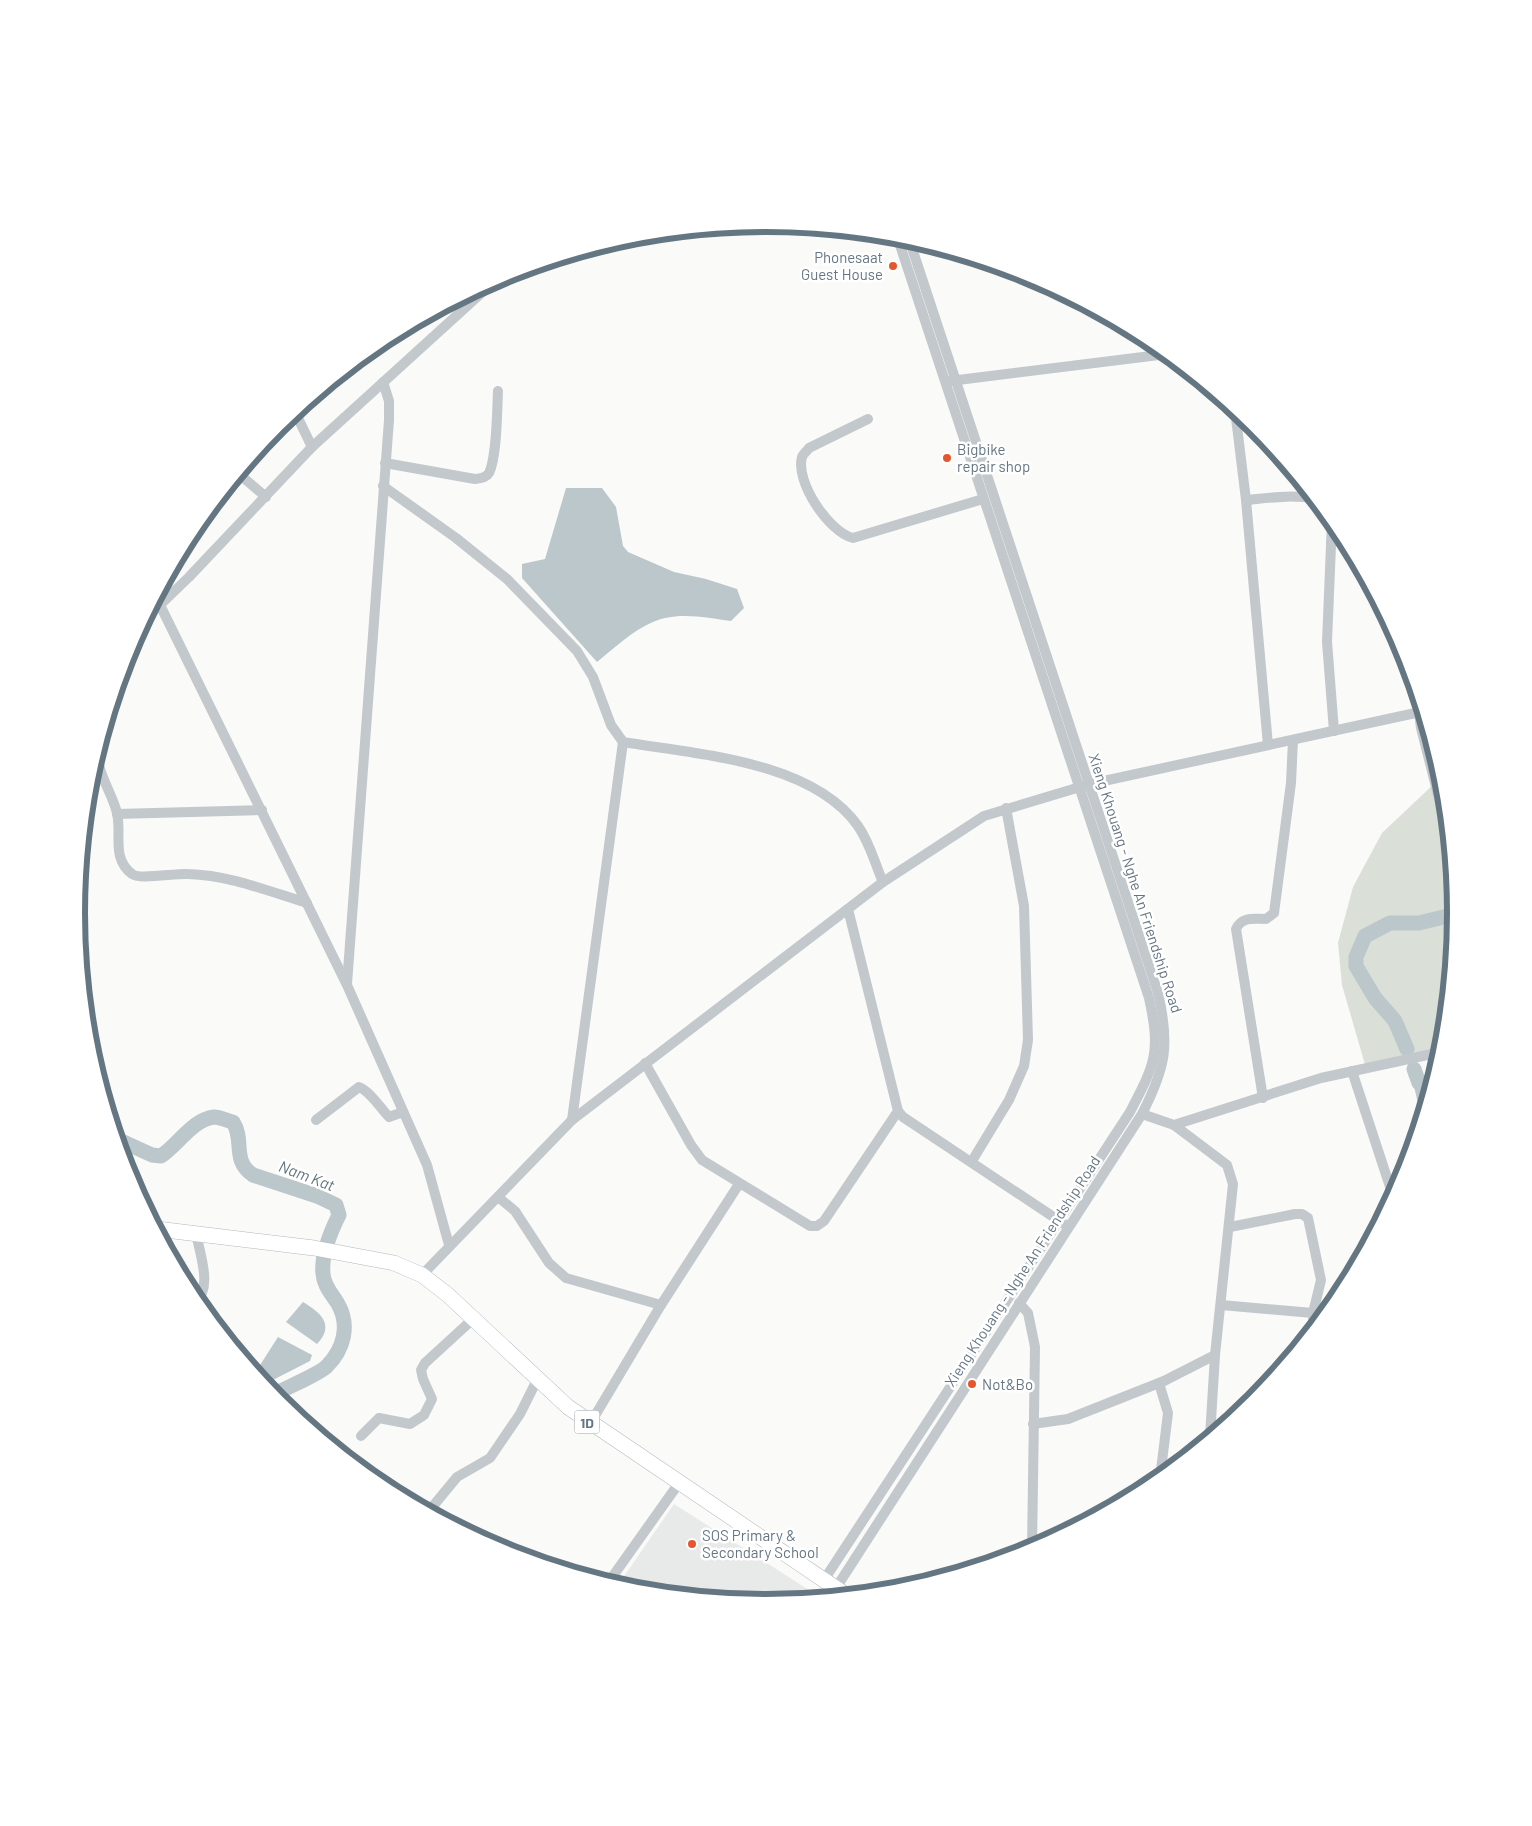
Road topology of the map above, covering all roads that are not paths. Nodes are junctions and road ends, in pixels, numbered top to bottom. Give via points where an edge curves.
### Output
1 (900, 245) edge
2 (912, 248) edge
3 (478, 296) edge
4 (1156, 355) edge
5 (955, 379) junction
6 (383, 382) junction
7 (945, 382) junction
8 (498, 391) dead end
9 (298, 418) edge
10 (868, 419) dead end
11 (1236, 420) edge
12 (312, 447) junction
13 (385, 463) junction
14 (243, 477) edge
15 (383, 486) junction
16 (266, 497) junction
17 (1305, 497) edge
18 (984, 499) junction
19 (1246, 500) junction
20 (1331, 534) edge
21 (1336, 541) edge
22 (1331, 542) junction
23 (160, 604) joint
24 (1417, 715) edge
25 (1421, 727) edge
26 (1334, 731) junction
27 (1293, 740) junction
28 (623, 742) junction
29 (1268, 745) junction
30 (1431, 769) edge
31 (100, 770) edge
32 (1085, 786) junction
33 (1006, 808) junction
34 (262, 810) junction
35 (117, 814) junction
36 (882, 882) junction
37 (306, 903) junction
38 (848, 909) junction
39 (347, 985) junction
40 (1432, 1054) edge
41 (645, 1063) junction
42 (1352, 1071) junction
43 (1263, 1098) junction
44 (898, 1111) junction
45 (403, 1112) junction
46 (1142, 1114) junction
47 (316, 1120) dead end
48 (572, 1120) junction
49 (1174, 1125) junction
50 (972, 1161) junction
51 (739, 1184) junction
52 (1390, 1186) edge
53 (498, 1197) junction
54 (1059, 1220) junction
55 (1069, 1227) junction
56 (1230, 1227) junction
57 (163, 1230) edge
58 (196, 1233) junction
59 (449, 1245) junction
60 (422, 1275) junction
61 (202, 1294) edge
62 (1019, 1303) junction
63 (661, 1305) junction
64 (1221, 1306) junction
65 (1313, 1313) junction
66 (1313, 1318) edge
67 (473, 1319) junction
68 (1215, 1355) junction
69 (537, 1380) junction
70 (1159, 1383) junction
71 (590, 1424) junction
72 (1033, 1424) junction
73 (1212, 1427) edge
74 (361, 1436) dead end
75 (1161, 1467) edge
76 (679, 1483) junction
77 (432, 1507) edge
78 (1032, 1540) edge
79 (612, 1576) edge
80 (836, 1588) edge

1 - 7 street, Xieng Khouang - Nghe An Friendship Road
2 - 5 street, Xieng Khouang - Nghe An Friendship Road
3 - 6 street
4 - 5 street
5 - 7 street
5 - 32 street, Xieng Khouang - Nghe An Friendship Road
6 - 12 street
6 - 13 street via 390,420
7 - 18 street, Xieng Khouang - Nghe An Friendship Road
8 - 13 street via 492,461 488,474 483,478
9 - 12 street
10 - 18 street via 809,448 802,456 802,471 817,506 830,525 843,536 853,538
11 - 19 street
12 - 16 street
13 - 15 street
14 - 16 street
15 - 28 street via 507,579 577,651 593,676 611,725
15 - 39 street
16 - 23 street
17 - 19 street
18 - 32 street, Xieng Khouang - Nghe An Friendship Road
19 - 29 street
20 - 22 street
21 - 22 street
22 - 26 street via 1326,642
23 - 34 street
24 - 26 street
25 - 30 street
26 - 27 street
27 - 29 street
27 - 43 street via 1291,783 1274,912 1266,919 1244,920 1236,929
28 - 36 street via 730,760 785,774 828,796 858,825
28 - 48 street
29 - 32 street
31 - 35 street
32 - 33 street
32 - 46 street, Xieng Khouang - Nghe An Friendship Road via 1158,993 1165,1023 1165,1054 1159,1081
32 - 54 street, Xieng Khouang - Nghe An Friendship Road via 1149,998 1156,1027 1156,1055 1130,1112
33 - 36 street via 984,816
33 - 50 street via 1024,906 1028,1040 1024,1066 1009,1100
34 - 35 street
34 - 37 street
35 - 37 street via 119,854 133,876 207,874
36 - 38 street
37 - 39 street
38 - 41 street
38 - 44 street
39 - 45 street
40 - 42 street
41 - 48 street
41 - 51 street via 702,1160
42 - 43 street
42 - 52 street
43 - 49 street
44 - 50 street
44 - 51 street via 824,1221 816,1226 810,1226
45 - 47 street via 390,1116 360,1087
45 - 59 street via 427,1165
46 - 49 street
46 - 55 street, Xieng Khouang - Nghe An Friendship Road
48 - 53 street
49 - 56 street via 1227,1165 1233,1184
50 - 54 street
51 - 63 street
53 - 59 street
53 - 63 street via 515,1212 549,1263 566,1278
54 - 55 street
54 - 80 street, Xieng Khouang - Nghe An Friendship Road
55 - 62 street, Xieng Khouang - Nghe An Friendship Road
56 - 64 street
56 - 65 street via 1295,1214 1308,1218 1321,1280
57 - 58 highway, 1D
58 - 60 highway, 1D via 314,1248 394,1263
58 - 61 street via 205,1282
59 - 60 street
60 - 67 highway, 1D
62 - 72 street via 1028,1313 1035,1347
62 - 80 street, Xieng Khouang - Nghe An Friendship Road
63 - 71 street
64 - 65 street
64 - 68 street
65 - 66 street
67 - 69 highway, 1D
67 - 74 street via 421,1370 432,1399 424,1415 410,1424 379,1418
68 - 70 street
68 - 73 street
69 - 71 highway, 1D
69 - 77 street via 520,1414 490,1458 457,1477
70 - 72 street via 1068,1419
70 - 75 street via 1168,1414
71 - 76 highway, 1D
72 - 78 street
76 - 79 street
76 - 80 highway, 1D

